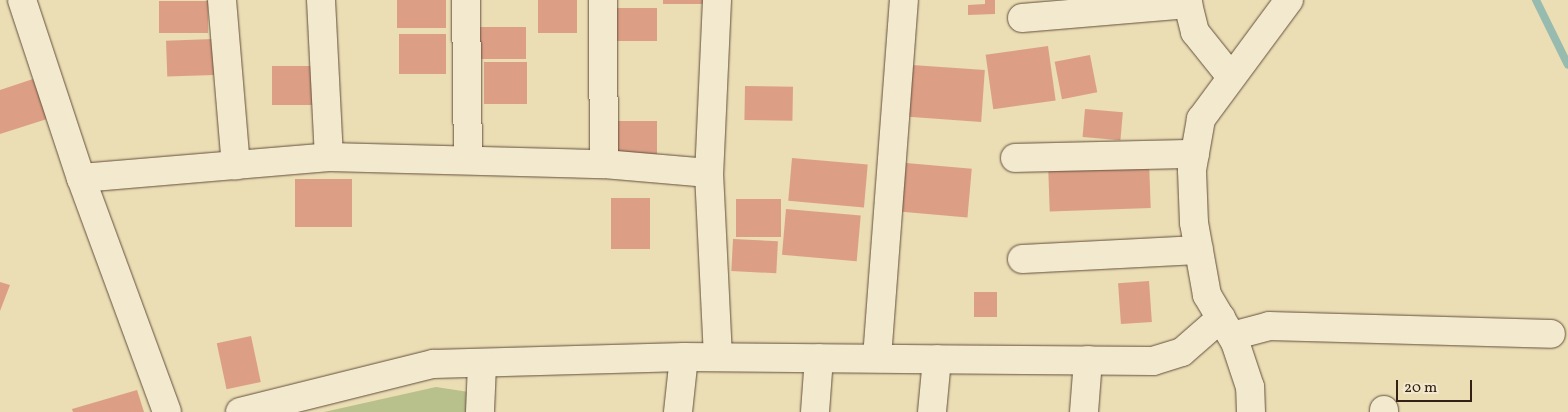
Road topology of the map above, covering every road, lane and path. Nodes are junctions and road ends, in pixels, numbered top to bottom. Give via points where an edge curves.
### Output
1 (22, 0) edge
2 (222, 0) edge
3 (321, 0) edge
4 (466, 0) edge
5 (603, 0) edge
6 (717, 0) edge
7 (904, 0) edge
8 (1289, 0) edge
9 (1188, 2) edge
10 (1022, 18) dead end
11 (1232, 77) junction
12 (1195, 154) junction
13 (329, 158) junction
14 (1015, 158) dead end
15 (468, 159) junction
16 (604, 164) junction
17 (236, 166) junction
18 (709, 173) junction
19 (81, 178) junction
20 (1199, 250) junction
21 (1022, 259) dead end
22 (1226, 327) junction
23 (1551, 334) dead end
24 (684, 357) junction
25 (718, 357) junction
26 (819, 358) junction
27 (877, 358) junction
28 (937, 359) junction
29 (1088, 360) junction
30 (482, 364) junction
31 (167, 412) edge
32 (240, 412) edge
33 (480, 412) edge
34 (678, 412) edge
35 (815, 412) edge
36 (932, 412) edge
37 (1084, 412) edge
38 (1250, 412) edge

1 - 19 street
2 - 17 street
3 - 13 street
4 - 15 street
5 - 16 street
6 - 18 street
7 - 27 street
8 - 11 street
9 - 10 street
9 - 11 street via 1195,32
11 - 12 street via 1201,119
12 - 14 street
12 - 20 street via 1194,223
13 - 15 street
13 - 17 street
15 - 16 street
16 - 18 street
17 - 19 street
18 - 25 street
19 - 31 street
20 - 21 street
20 - 22 street via 1207,295
22 - 23 street
22 - 29 street via 1182,352 1153,361
22 - 38 street via 1250,387
24 - 25 street
24 - 30 street
24 - 34 street
25 - 26 street
26 - 27 street
26 - 35 street
27 - 28 street
28 - 29 street
28 - 36 street
29 - 37 street
30 - 32 street via 433,364
30 - 33 street

